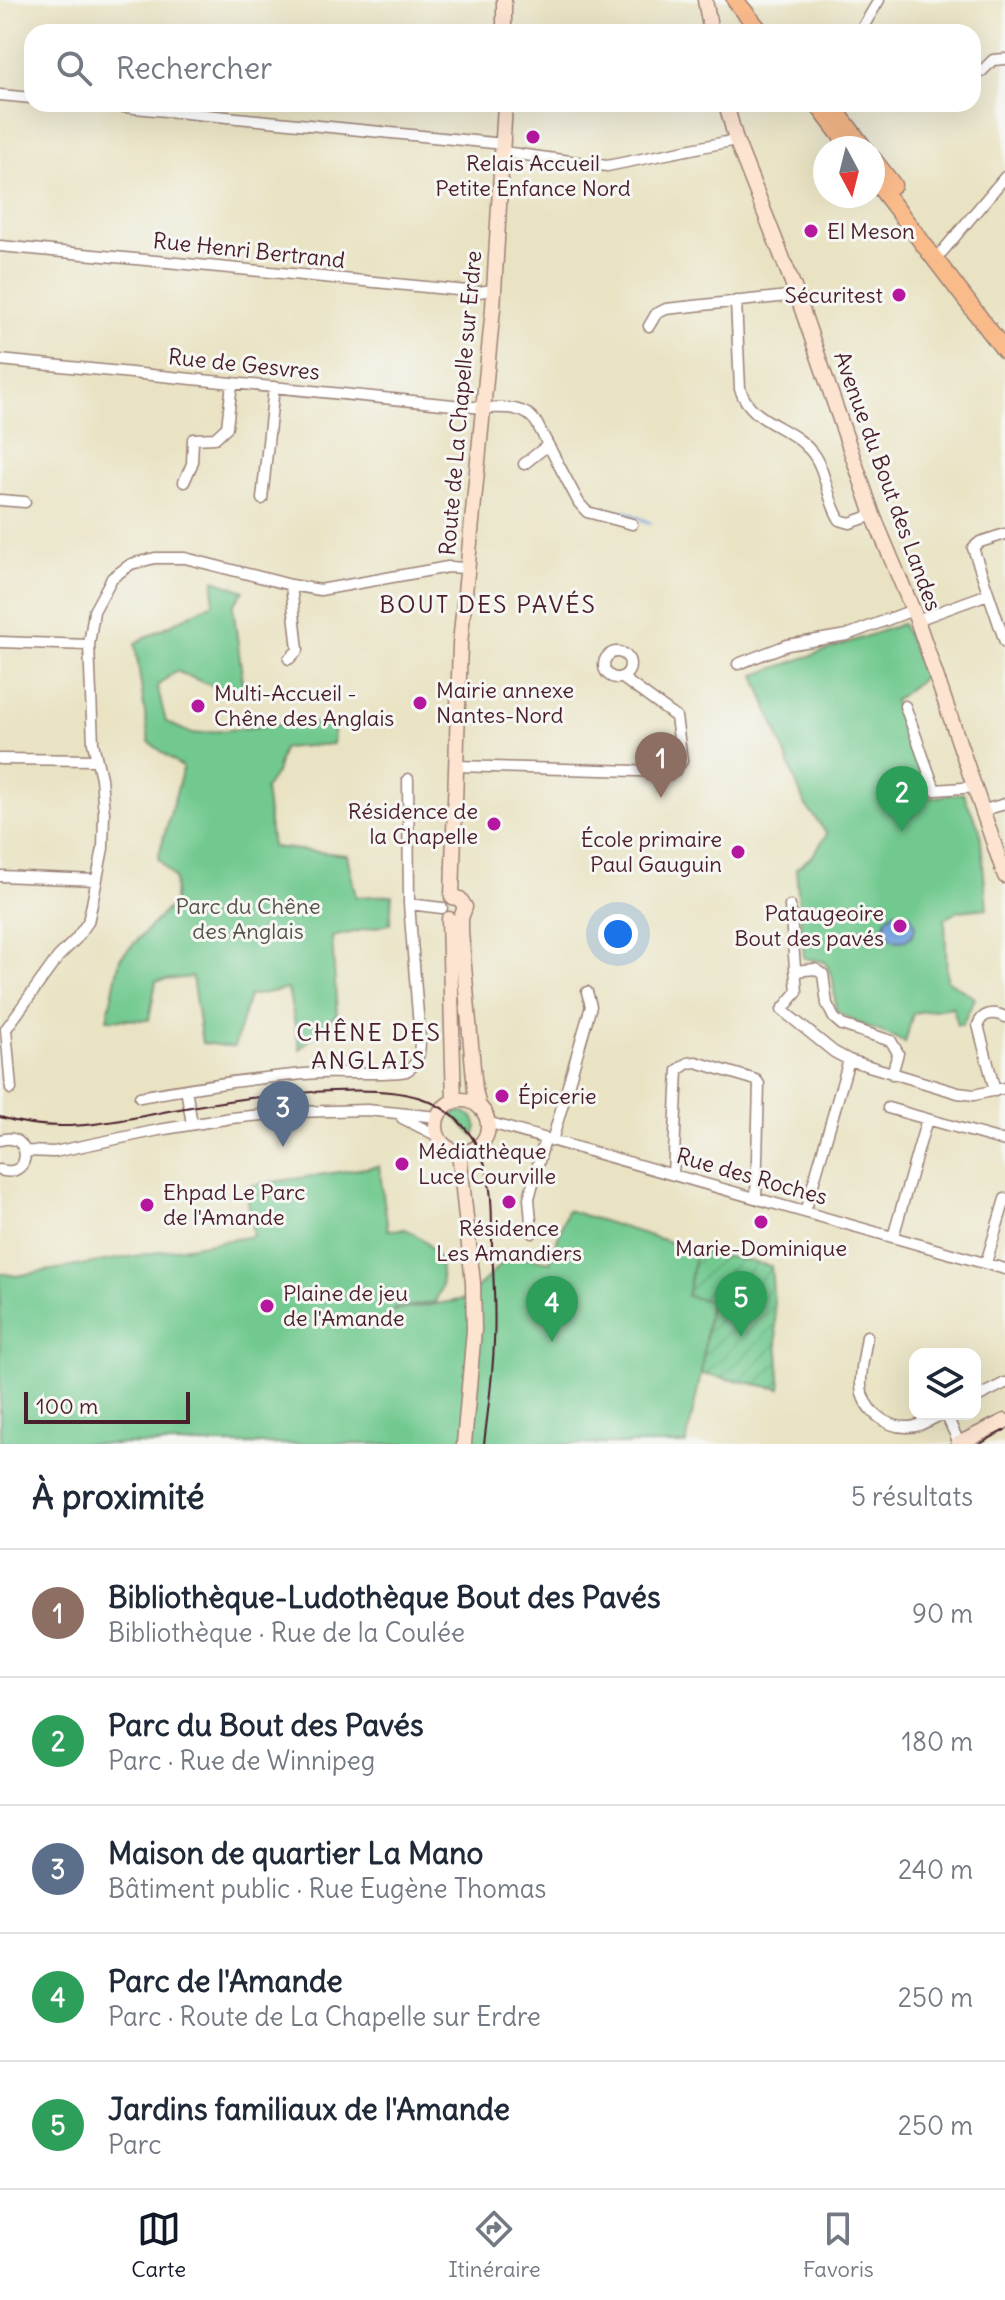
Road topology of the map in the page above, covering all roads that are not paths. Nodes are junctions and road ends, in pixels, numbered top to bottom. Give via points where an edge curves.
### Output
1 (504, 0) edge
2 (705, 0) edge
3 (735, 0) edge
4 (748, 0) edge
5 (879, 0) edge
6 (504, 24) edge
7 (710, 24) edge
8 (754, 24) edge
9 (767, 24) edge
10 (865, 24) edge
11 (1005, 59) edge
12 (981, 72) dead end
13 (0, 95) edge
14 (24, 97) edge
15 (169, 112) edge
16 (505, 112) edge
17 (728, 112) edge
18 (823, 112) edge
19 (837, 112) edge
20 (841, 136) edge
21 (855, 136) edge
22 (736, 140) junction
23 (504, 148) junction
24 (885, 175) edge
25 (1005, 177) edge
26 (885, 194) edge
27 (0, 246) edge
28 (942, 252) junction
29 (494, 290) junction
30 (797, 295) junction
31 (736, 301) junction
32 (649, 326) dead end
33 (1005, 333) edge
34 (1005, 351) edge
35 (0, 360) edge
36 (232, 383) junction
37 (274, 387) junction
38 (483, 408) junction
39 (548, 445) junction
40 (524, 464) dead end
41 (184, 482) dead end
42 (262, 499) dead end
43 (0, 500) edge
44 (25, 502) dead end
45 (873, 515) junction
46 (632, 524) dead end
47 (1005, 534) edge
48 (467, 568) junction
49 (291, 585) junction
50 (988, 594) junction
51 (915, 615) junction
52 (0, 642) edge
53 (1005, 642) edge
54 (89, 645) junction
55 (289, 659) dead end
56 (738, 664) dead end
57 (621, 677) dead end
58 (905, 706) dead end
59 (0, 759) edge
60 (96, 760) junction
61 (455, 766) junction
62 (408, 779) dead end
63 (976, 787) junction
64 (1005, 804) edge
65 (984, 810) junction
66 (0, 876) edge
67 (1005, 876) edge
68 (96, 880) junction
69 (409, 904) junction
70 (790, 906) dead end
71 (451, 911) junction
72 (795, 971) junction
73 (587, 992) dead end
74 (1005, 1017) edge
75 (849, 1060) junction
76 (892, 1074) junction
77 (11, 1089) dead end
78 (186, 1089) junction
79 (1000, 1089) edge
80 (140, 1097) dead end
81 (454, 1102) junction
82 (479, 1107) junction
83 (888, 1108) dead end
84 (389, 1113) junction
85 (438, 1117) junction
86 (927, 1119) junction
87 (487, 1122) junction
88 (192, 1124) junction
89 (1, 1136) edge
90 (438, 1136) junction
91 (549, 1140) junction
92 (1005, 1141) edge
93 (25, 1151) junction
94 (459, 1152) junction
95 (0, 1170) edge
96 (673, 1175) junction
97 (756, 1198) junction
98 (1005, 1199) edge
99 (805, 1212) junction
100 (532, 1233) dead end
101 (893, 1237) junction
102 (986, 1263) junction
103 (1005, 1269) edge
104 (867, 1336) dead end
105 (1005, 1383) edge
106 (981, 1395) edge
107 (931, 1420) edge
108 (947, 1420) edge
109 (1005, 1421) edge
110 (464, 1444) edge
111 (959, 1444) edge

1 - 6 street
2 - 7 street
3 - 8 main road
4 - 9 main road
5 - 10 street
11 - 12 street via 993,60
13 - 14 street
15 - 23 street
16 - 23 street, Route de La Chapelle sur Erdre
17 - 22 street, Avenue du Bout des Landes
18 - 20 main road
19 - 21 main road
22 - 23 street via 607,166
22 - 30 street, Avenue du Bout des Landes
23 - 29 street, Route de La Chapelle sur Erdre
24 - 28 main road
25 - 28 street
26 - 34 main road
27 - 29 street, Rue Henri Bertrand
28 - 33 main road
29 - 38 street, Route de La Chapelle sur Erdre
30 - 31 street
30 - 45 street, Avenue du Bout des Landes
31 - 32 street via 666,309
31 - 45 street via 743,399 811,450 840,520 850,523
35 - 36 street, Rue de Gesvres
36 - 37 street, Rue de Gesvres
36 - 41 street via 227,427 215,438 193,439 192,464
37 - 38 street, Rue de Gesvres
37 - 42 street
38 - 39 street, Rue de Gesvres via 521,409 532,415
38 - 48 street, Route de La Chapelle sur Erdre
39 - 40 street
39 - 46 street via 587,512
43 - 44 street
45 - 51 street, Avenue du Bout des Landes
47 - 50 street via 973,548
48 - 49 street via 320,590
48 - 61 street, Route de La Chapelle sur Erdre
49 - 54 street via 185,558 143,560 122,570 105,588 94,611
49 - 55 street via 298,650
50 - 51 street
50 - 53 street
51 - 56 street via 792,644
51 - 63 street, Avenue du Bout des Landes
52 - 54 street
54 - 60 street
57 - 61 street via 676,717 682,761 674,772
58 - 63 street via 935,790
59 - 60 street
60 - 68 street via 104,830
61 - 71 street, Route de La Chapelle sur Erdre
62 - 69 street
63 - 65 street, Avenue du Bout des Landes
64 - 65 street
65 - 67 street, Avenue du Bout des Landes
66 - 68 street
68 - 77 street via 88,922 6,1029
69 - 71 street
69 - 78 street via 420,1039 414,1065 405,1071 314,1073
70 - 72 street
71 - 81 street, Route de La Chapelle sur Erdre
71 - 82 street, Route de La Chapelle sur Erdre
72 - 75 street via 797,992 782,1010
72 - 76 street via 815,969 823,974 829,1010 842,1025 891,1041 898,1053
73 - 91 street via 591,1006
74 - 79 street via 986,1015 978,1025
75 - 76 street
75 - 99 street
76 - 79 street via 958,1093
78 - 80 street
78 - 88 street
81 - 82 street
81 - 85 street
82 - 87 street
83 - 86 street
84 - 85 street
84 - 88 street via 294,1112
84 - 90 street
85 - 90 street
86 - 92 street
86 - 101 street
87 - 91 street, Rue des Roches
87 - 94 street via 480,1144
88 - 93 street via 54,1152
89 - 93 street via 16,1140
90 - 94 street
91 - 96 street, Rue des Roches
91 - 100 street via 529,1198
93 - 95 street via 18,1169
94 - 110 street via 474,1330
96 - 97 street, Rue des Roches
96 - 97 street via 678,1070 696,1062 759,1084
97 - 99 street, Rue des Roches
98 - 102 street
99 - 101 street, Rue des Roches
101 - 102 street, Rue des Roches
102 - 103 street, Rue des Roches
104 - 107 street via 861,1385 872,1413 904,1428
105 - 106 street
108 - 111 street
109 - 111 street

